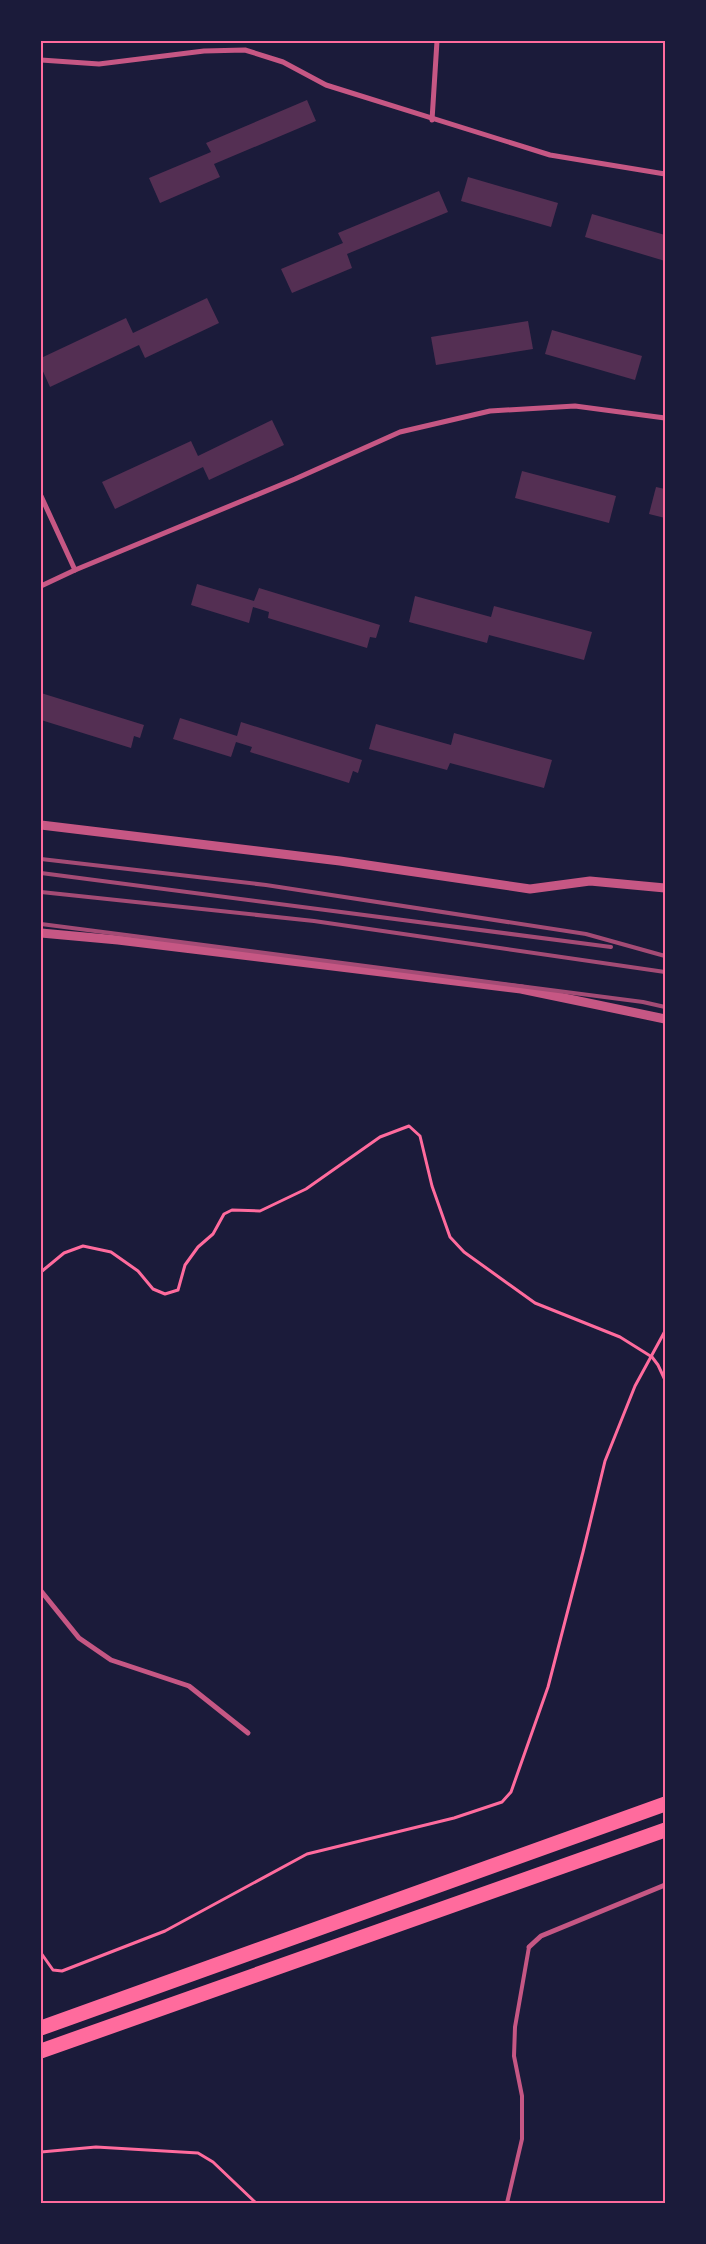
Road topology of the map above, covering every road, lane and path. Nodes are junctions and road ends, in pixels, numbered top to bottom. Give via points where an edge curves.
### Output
1 (437, 41) edge
2 (41, 60) edge
3 (432, 120) junction
4 (665, 174) edge
5 (665, 418) edge
6 (41, 496) edge
7 (75, 570) junction
8 (41, 586) edge
9 (41, 824) edge
10 (665, 888) edge
11 (41, 933) edge
12 (665, 1019) edge
13 (41, 1272) edge
14 (665, 1331) edge
15 (652, 1357) junction
16 (665, 1380) edge
17 (41, 1591) edge
18 (248, 1733) dead end
19 (665, 1804) edge
20 (665, 1830) edge
21 (665, 1885) edge
22 (529, 1947) joint
23 (41, 1953) edge
24 (41, 2028) edge
25 (41, 2051) edge
26 (41, 2152) edge
27 (256, 2203) edge
28 (507, 2203) edge

1 - 3 street
2 - 3 street via 99,64 204,51 244,50 283,62 326,85
3 - 4 street via 550,155
5 - 7 street via 575,406 490,411 400,432
6 - 7 street
7 - 8 street
9 - 10 street via 340,861 530,889 590,880
11 - 12 street via 504,987
13 - 15 path via 64,1253 83,1246 111,1252 138,1271 153,1289 165,1294 178,1290 185,1265 213,1234 224,1214 232,1210 260,1211 306,1189 380,1137 409,1126 420,1136 432,1186 450,1237 464,1252 535,1303 620,1337
14 - 15 path
15 - 16 path
15 - 23 path via 635,1386 605,1461 548,1687 511,1792 502,1802 454,1818 307,1854 165,1932 62,1971 53,1970
17 - 18 street via 80,1638 111,1660 190,1686
19 - 24 highway
20 - 25 highway
21 - 22 street via 541,1936
22 - 28 lane via 515,2027 514,2056 522,2096 522,2139
26 - 27 path via 96,2147 198,2154 213,2162

